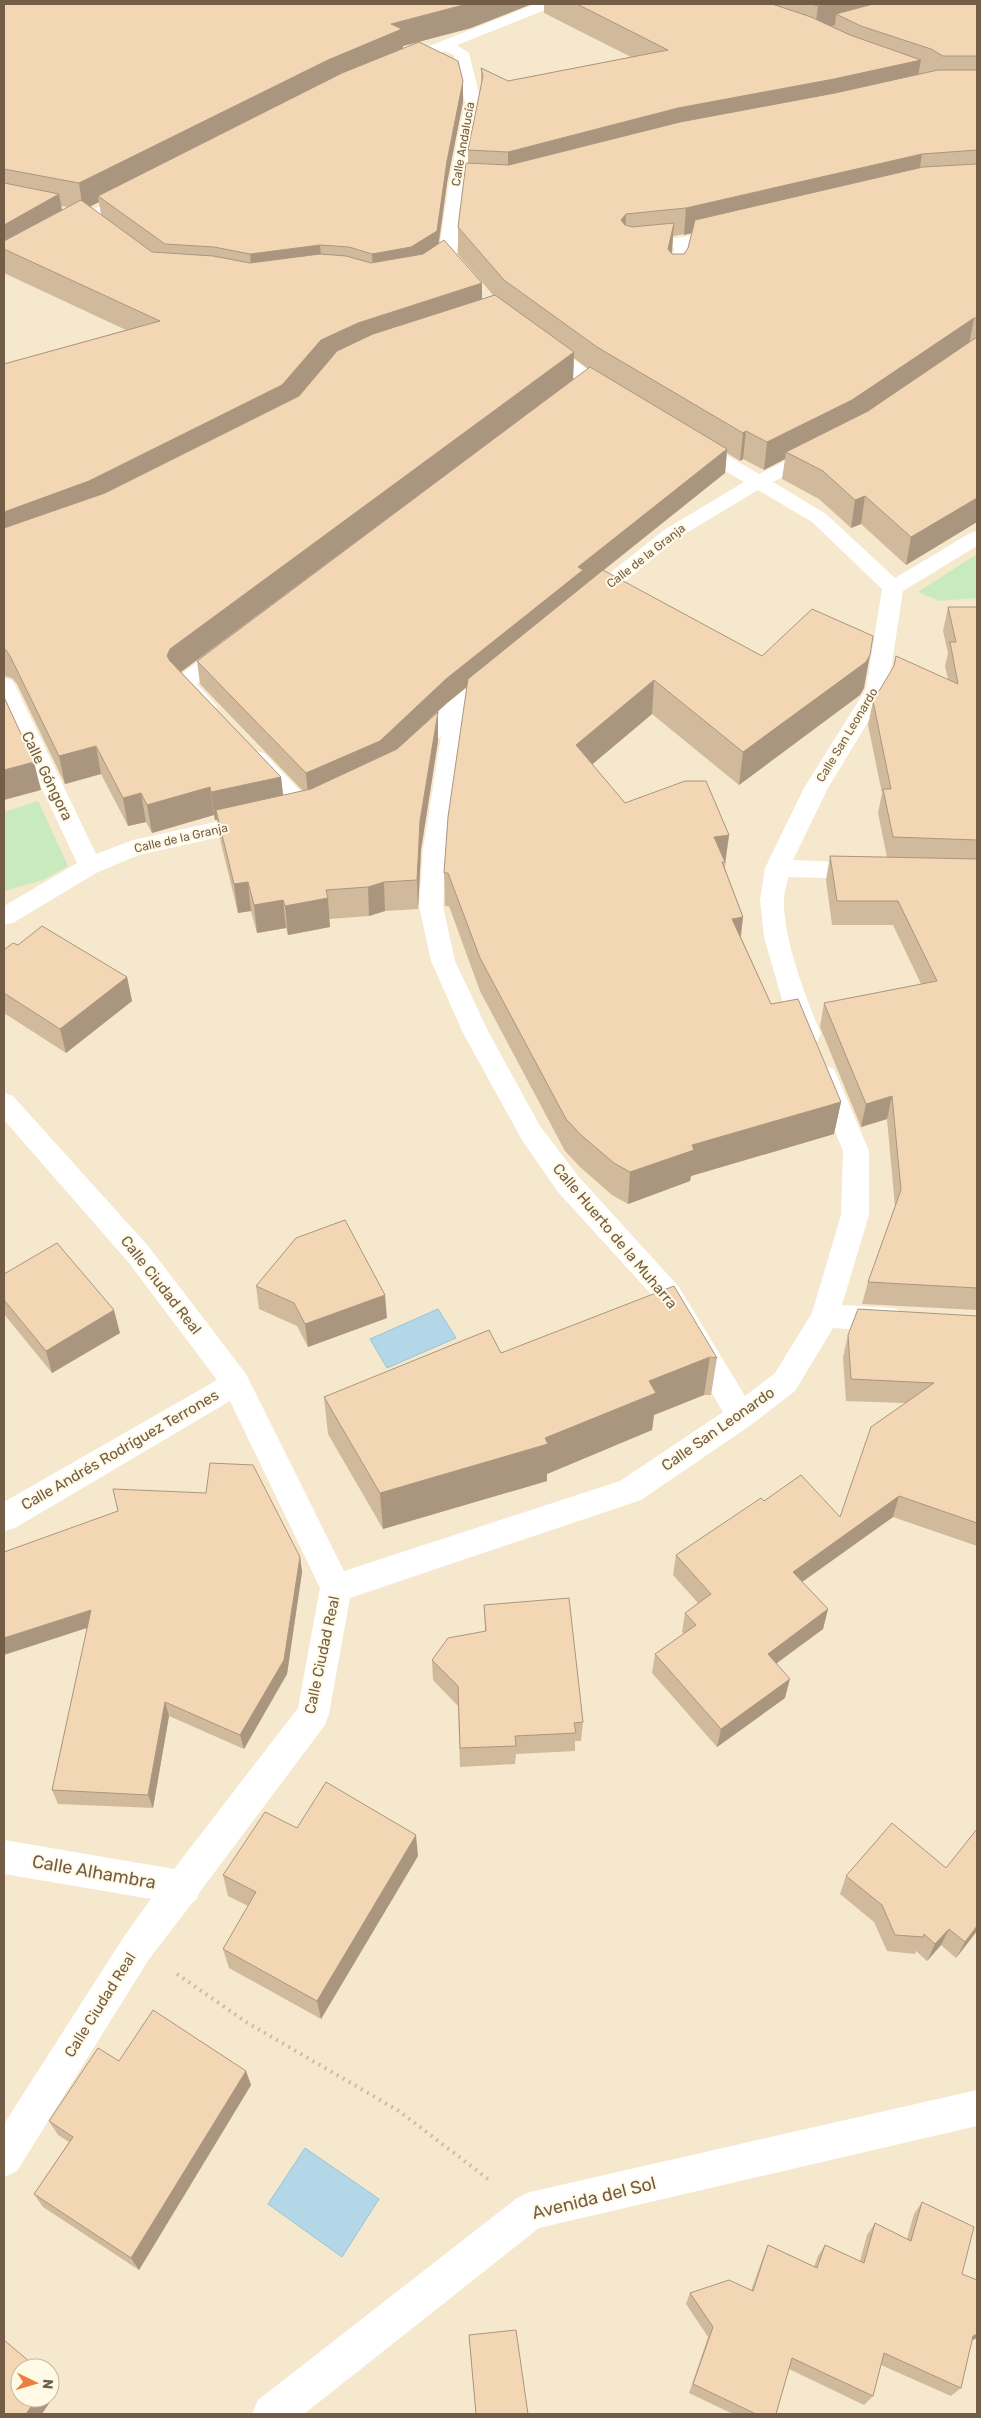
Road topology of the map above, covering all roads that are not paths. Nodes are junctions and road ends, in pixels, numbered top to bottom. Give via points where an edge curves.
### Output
1 (548, 4) edge
2 (444, 44) junction
3 (381, 71) edge
4 (456, 183) junction
5 (517, 183) edge
6 (146, 187) edge
7 (60, 213) edge
8 (93, 222) junction
9 (740, 229) edge
10 (684, 242) junction
11 (632, 247) edge
12 (4, 264) edge
13 (459, 270) edge
14 (676, 275) edge
15 (527, 335) edge
16 (630, 405) edge
17 (681, 436) edge
18 (838, 442) edge
19 (758, 482) junction
20 (977, 537) edge
21 (894, 588) junction
22 (571, 615) edge
23 (240, 642) edge
24 (510, 665) edge
25 (4, 685) edge
26 (456, 709) junction
27 (218, 718) edge
28 (245, 746) edge
29 (396, 765) edge
30 (90, 866) junction
31 (777, 868) junction
32 (887, 871) edge
33 (4, 917) edge
34 (4, 1103) edge
35 (825, 1316) junction
36 (920, 1321) edge
37 (236, 1383) junction
38 (741, 1416) junction
39 (4, 1518) edge
40 (336, 1588) junction
41 (4, 1857) edge
42 (184, 1888) junction
43 (977, 2108) edge
44 (4, 2158) edge
45 (272, 2414) edge

1 - 2 street
2 - 3 street
2 - 4 street, Calle Andalucía via 461,52 473,102
4 - 5 street
4 - 13 street, Calle Andalucía via 439,260
6 - 8 street
7 - 8 street
8 - 12 street
9 - 10 street
10 - 11 street
10 - 14 lane
15 - 16 street via 580,386
17 - 19 street
18 - 19 street, Calle de la Granja
19 - 21 street via 819,518
19 - 22 street, Calle de la Granja via 671,534
20 - 21 street
21 - 31 street, Calle San Leonardo via 877,689 816,788
23 - 27 street via 184,683
24 - 26 street
25 - 30 street, Calle Góngora
26 - 29 street
26 - 38 street, Calle Huerto de la Muharra via 435,850 431,906 443,961 476,1033 531,1133 568,1184 669,1295
28 - 30 street, Calle de la Granja via 298,810 133,848
30 - 33 street, Calle de la Granja
31 - 32 street
31 - 35 street, Calle San Leonardo via 772,900 776,937 798,1010 856,1150 855,1215
34 - 37 street, Calle Ciudad Real via 139,1255
35 - 36 street
35 - 38 street, Calle San Leonardo via 785,1382
37 - 39 street, Calle Andrés Rodríguez Terrones
37 - 40 street, Calle Ciudad Real
38 - 40 street, Calle San Leonardo via 630,1491
40 - 42 street, Calle Ciudad Real via 313,1714
41 - 42 street, Calle Alhambra
42 - 44 street, Calle Ciudad Real via 137,1947
43 - 45 street, Avenida del Sol via 530,2211

